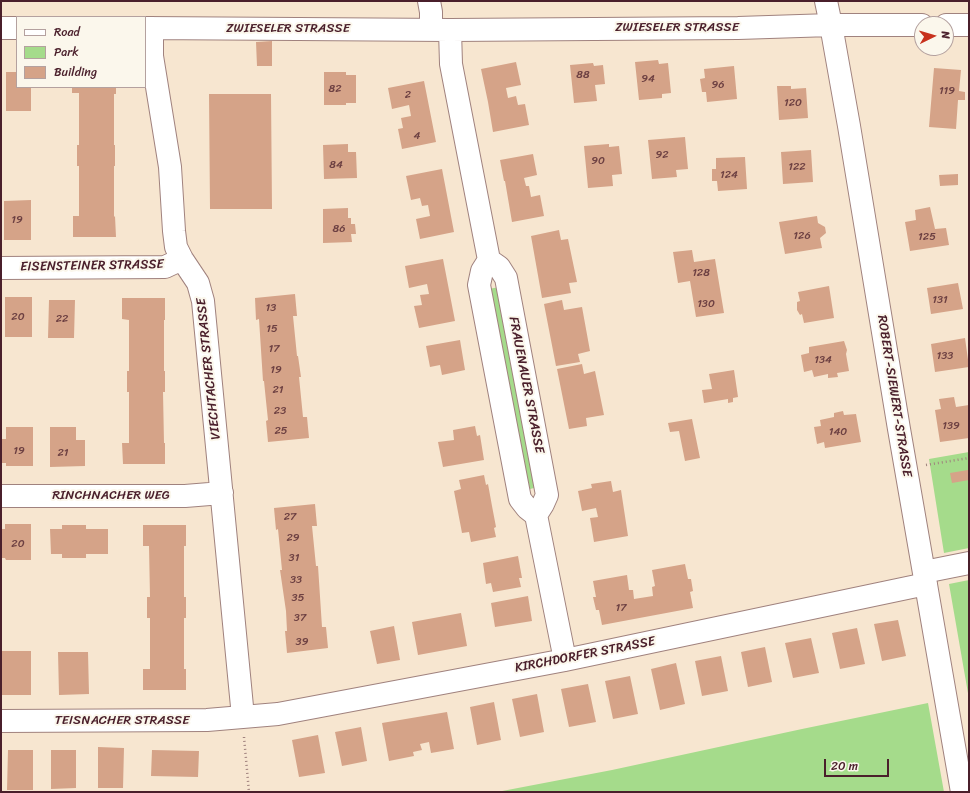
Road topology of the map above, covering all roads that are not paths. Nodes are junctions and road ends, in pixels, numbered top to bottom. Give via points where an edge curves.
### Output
1 (429, 1) edge
2 (826, 1) edge
3 (831, 25) junction
4 (914, 25) edge
5 (954, 25) edge
6 (969, 25) edge
7 (1, 28) edge
8 (16, 28) edge
9 (148, 28) edge
10 (441, 30) junction
11 (182, 259) junction
12 (1, 268) edge
13 (222, 493) junction
14 (1, 496) edge
15 (969, 564) edge
16 (925, 578) junction
17 (565, 660) junction
18 (243, 717) junction
19 (1, 721) edge
20 (962, 792) edge

1 - 10 street via 431,12
2 - 3 street, ROBERT-SIEWERT-STRASSE
3 - 4 street, ZWIESELER STRASSE
3 - 10 street, ZWIESELER STRASSE via 777,28
3 - 16 street, ROBERT-SIEWERT-STRASSE
5 - 6 street
7 - 8 street
9 - 10 street, ZWIESELER STRASSE
9 - 11 street, VIECHTACHER STRASSE via 170,167 176,247
10 - 17 street, FRAUENAUER STRASSE via 451,64 489,260 499,267 506,278 547,495 536,515
11 - 12 street, EISENSTEINER STRASSE via 165,267
11 - 13 street, VIECHTACHER STRASSE via 198,283 203,301
13 - 14 street, RINCHNACHER WEG via 185,496
13 - 18 street, VIECHTACHER STRASSE
15 - 16 street, KIRCHDORFER STRASSE
16 - 17 street, KIRCHDORFER STRASSE
16 - 20 street, ROBERT-SIEWERT-STRASSE
17 - 18 street, KIRCHDORFER STRASSE via 278,714
18 - 19 street, TEISNACHER STRASSE via 207,720

